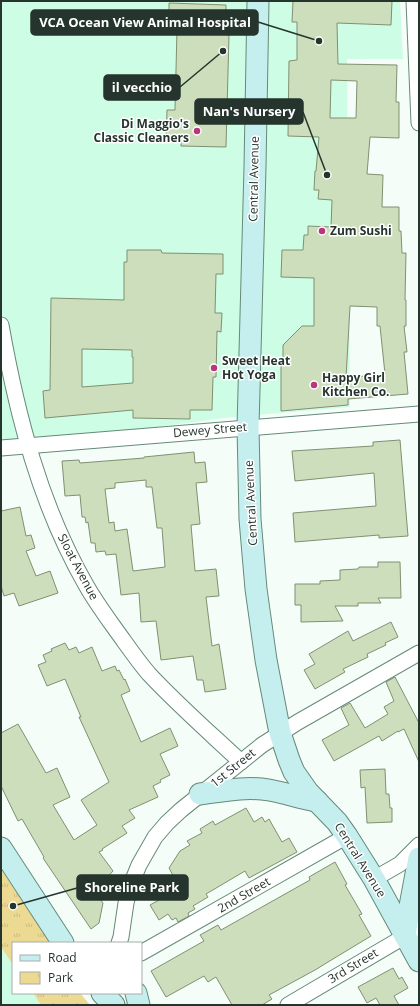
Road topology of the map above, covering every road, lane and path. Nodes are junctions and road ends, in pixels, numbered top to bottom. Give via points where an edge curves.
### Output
1 (258, 1) edge
2 (414, 1) edge
3 (419, 123) edge
4 (1, 325) edge
5 (419, 414) edge
6 (248, 427) junction
7 (28, 445) junction
8 (1, 448) edge
9 (419, 653) edge
10 (280, 733) junction
11 (241, 762) junction
12 (200, 794) junction
13 (317, 801) junction
14 (347, 836) junction
15 (419, 845) edge
16 (1, 848) edge
17 (419, 858) edge
18 (374, 880) junction
19 (412, 932) edge
20 (62, 942) edge
21 (119, 942) edge
22 (142, 952) edge
23 (419, 961) edge
24 (103, 994) edge
25 (136, 994) edge
26 (114, 1005) edge
27 (139, 1005) edge
28 (288, 1005) edge

1 - 6 street, Central Avenue
2 - 3 street
4 - 7 street, Sloat Avenue
5 - 6 street, Dewey Street
6 - 7 street, Dewey Street
6 - 10 street, Central Avenue via 250,519 256,589
7 - 8 street, Dewey Street
7 - 11 street, Sloat Avenue via 54,520 72,560 102,610 148,672
9 - 10 street, 1st Street
10 - 11 street, 1st Street
10 - 13 street, Central Avenue via 294,772
11 - 12 street, 1st Street
12 - 13 street via 230,790 268,790
12 - 21 street, 1st Street via 167,823 146,851 130,887
13 - 14 street, Central Avenue
14 - 18 street, Central Avenue
14 - 22 street, 2nd Street
15 - 18 street via 400,864
16 - 20 street
17 - 19 street via 407,922
18 - 19 street, Central Avenue
19 - 23 street, Central Avenue
19 - 28 street, 3rd Street
24 - 26 street
25 - 27 street

